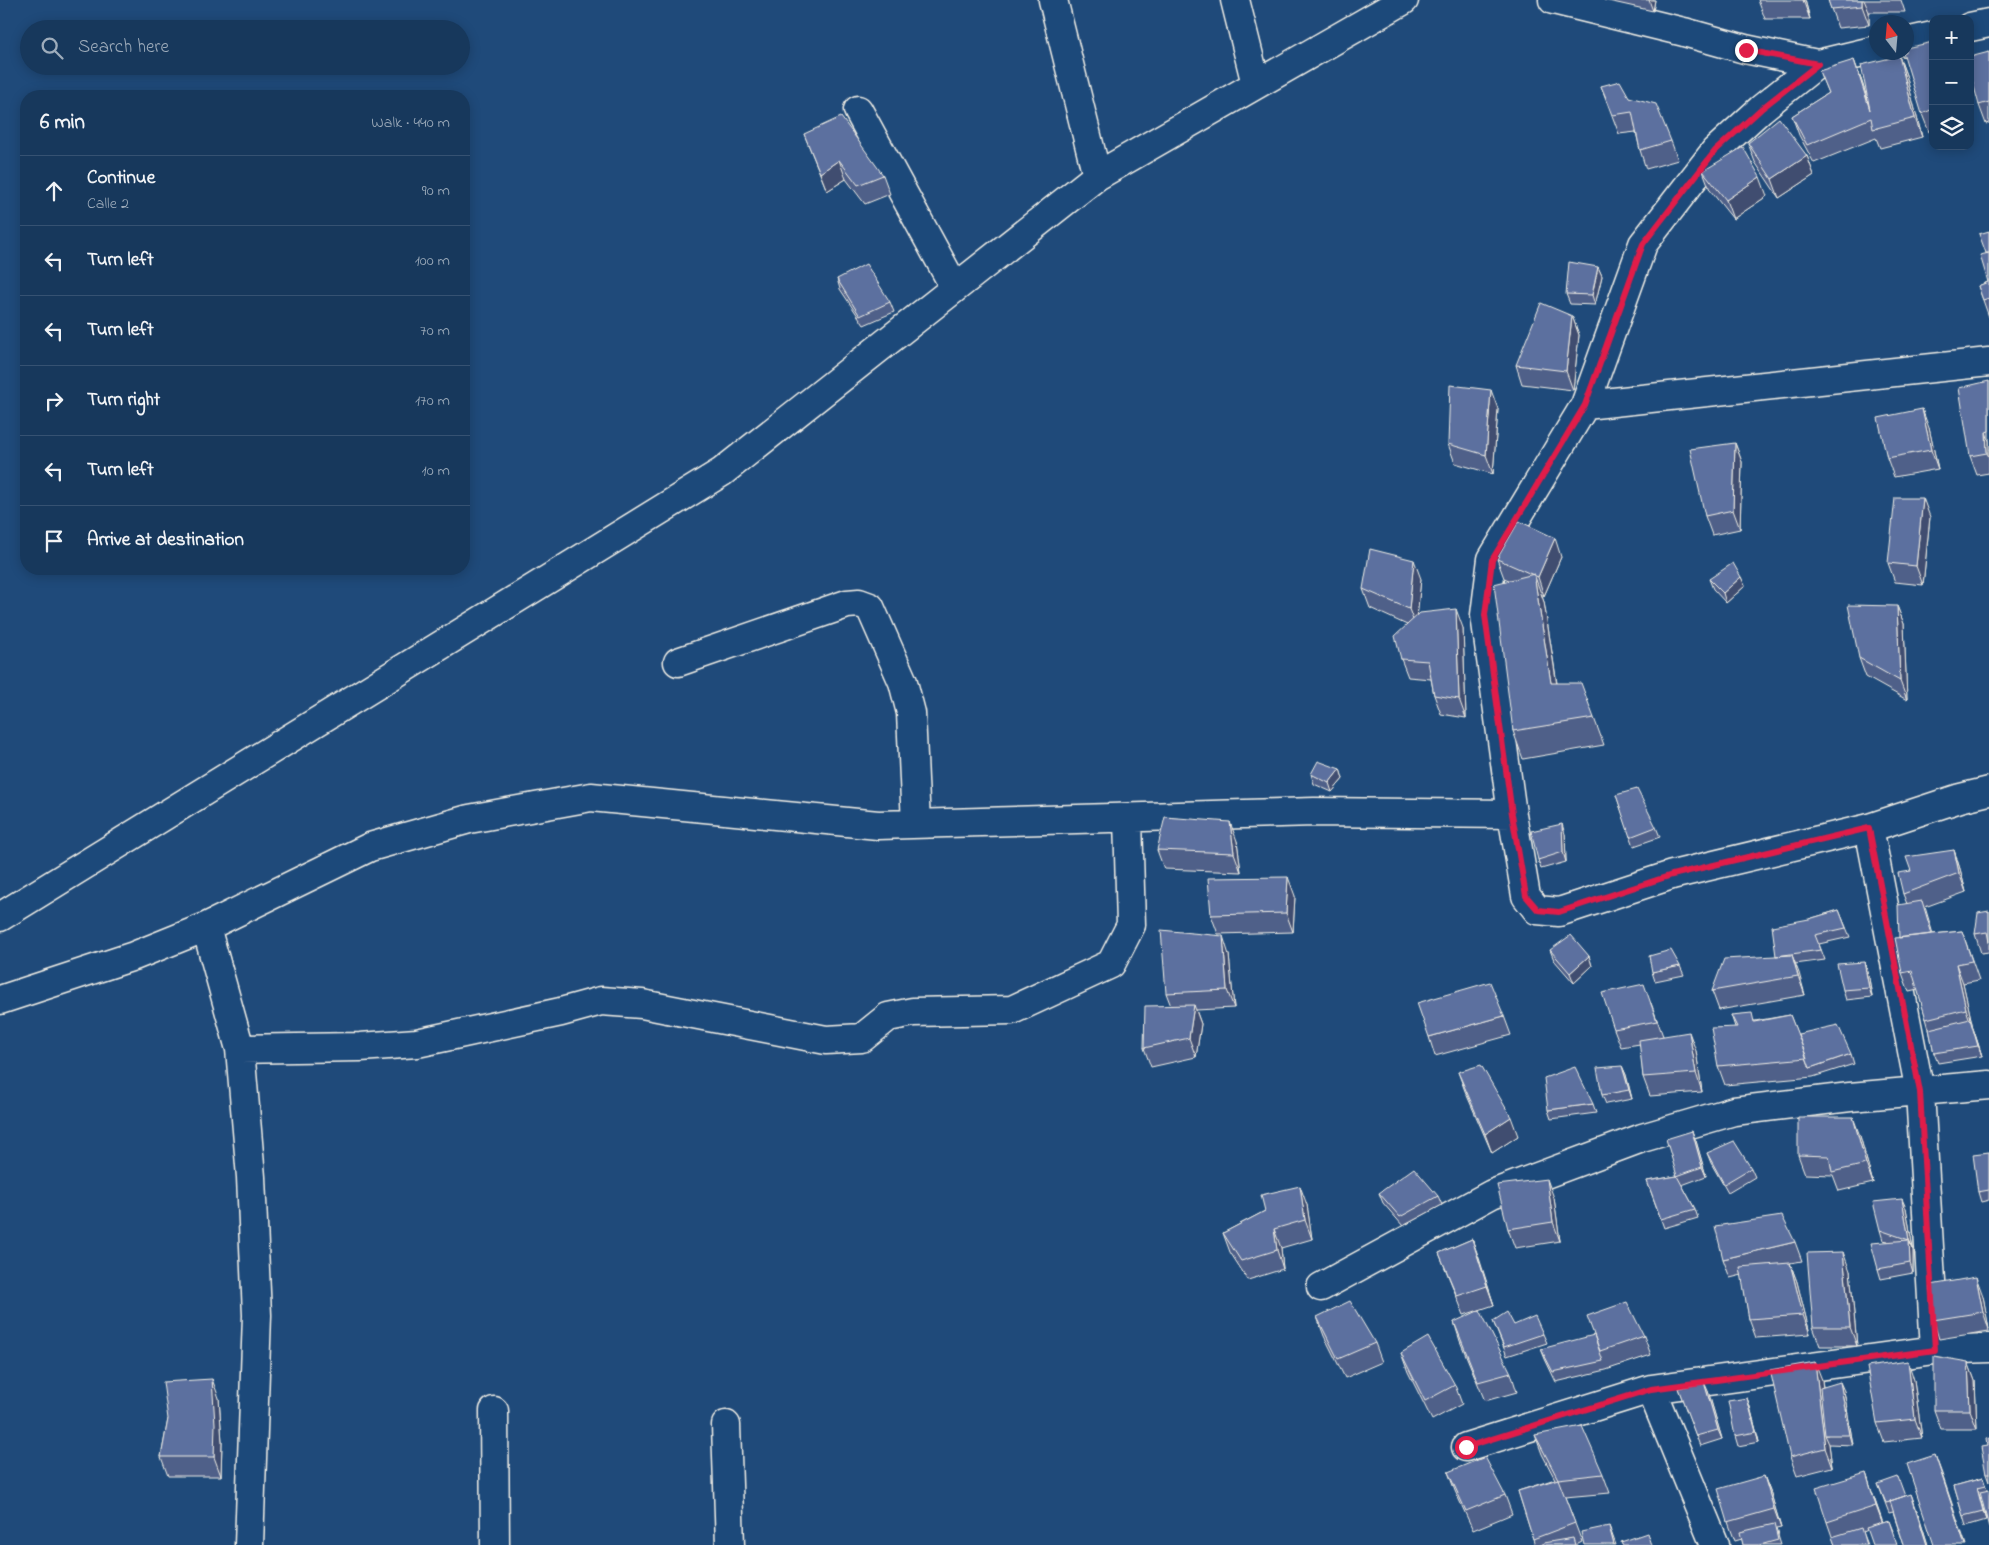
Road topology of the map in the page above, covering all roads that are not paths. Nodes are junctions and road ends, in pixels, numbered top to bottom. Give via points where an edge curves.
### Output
1 (1053, 0) edge
2 (1234, 0) edge
3 (1404, 0) edge
4 (1553, 0) edge
5 (1989, 23) edge
6 (1974, 26) edge
7 (1929, 37) edge
8 (1914, 40) edge
9 (1869, 52) edge
10 (1818, 64) junction
11 (1256, 84) junction
12 (858, 110) dead end
13 (1097, 176) junction
14 (955, 288) junction
15 (1989, 362) edge
16 (1585, 405) junction
17 (678, 662) dead end
18 (1989, 791) edge
19 (1512, 814) junction
20 (1128, 818) junction
21 (916, 824) junction
22 (1869, 828) junction
23 (0, 916) edge
24 (206, 926) junction
25 (0, 1000) edge
26 (240, 1048) junction
27 (1989, 1085) edge
28 (1920, 1092) junction
29 (1321, 1286) dead end
30 (1989, 1348) edge
31 (1935, 1350) junction
32 (1651, 1389) junction
33 (494, 1411) dead end
34 (726, 1425) dead end
35 (1466, 1447) dead end
36 (249, 1545) edge
37 (495, 1545) edge
38 (730, 1545) edge
39 (1715, 1545) edge

1 - 13 street
2 - 11 street
3 - 11 street
4 - 10 street via 1746,50
5 - 6 street
7 - 8 street
9 - 10 street
10 - 16 street via 1715,151 1643,244
11 - 13 street
12 - 14 street
13 - 14 street
14 - 23 street via 722,472
15 - 16 street
16 - 19 street via 1492,560 1485,615
17 - 21 street via 847,604 859,603 870,607 902,682 911,713
18 - 22 street
19 - 20 street via 1314,812
19 - 22 street via 1526,896 1538,910 1559,912 1672,875
20 - 21 street
20 - 26 street via 1131,925 1111,964 1012,1010 913,1012 888,1017 862,1038 826,1040 642,1004 601,1000 561,1012 417,1043
21 - 24 street via 878,825 591,797 469,819 370,847
22 - 28 street
24 - 25 street via 134,956
24 - 26 street
26 - 36 street via 251,1177 257,1315
27 - 28 street
28 - 29 street via 1734,1111 1642,1138 1492,1194
28 - 31 street
30 - 31 street
31 - 32 street
32 - 35 street
32 - 39 street
33 - 37 street
34 - 38 street

